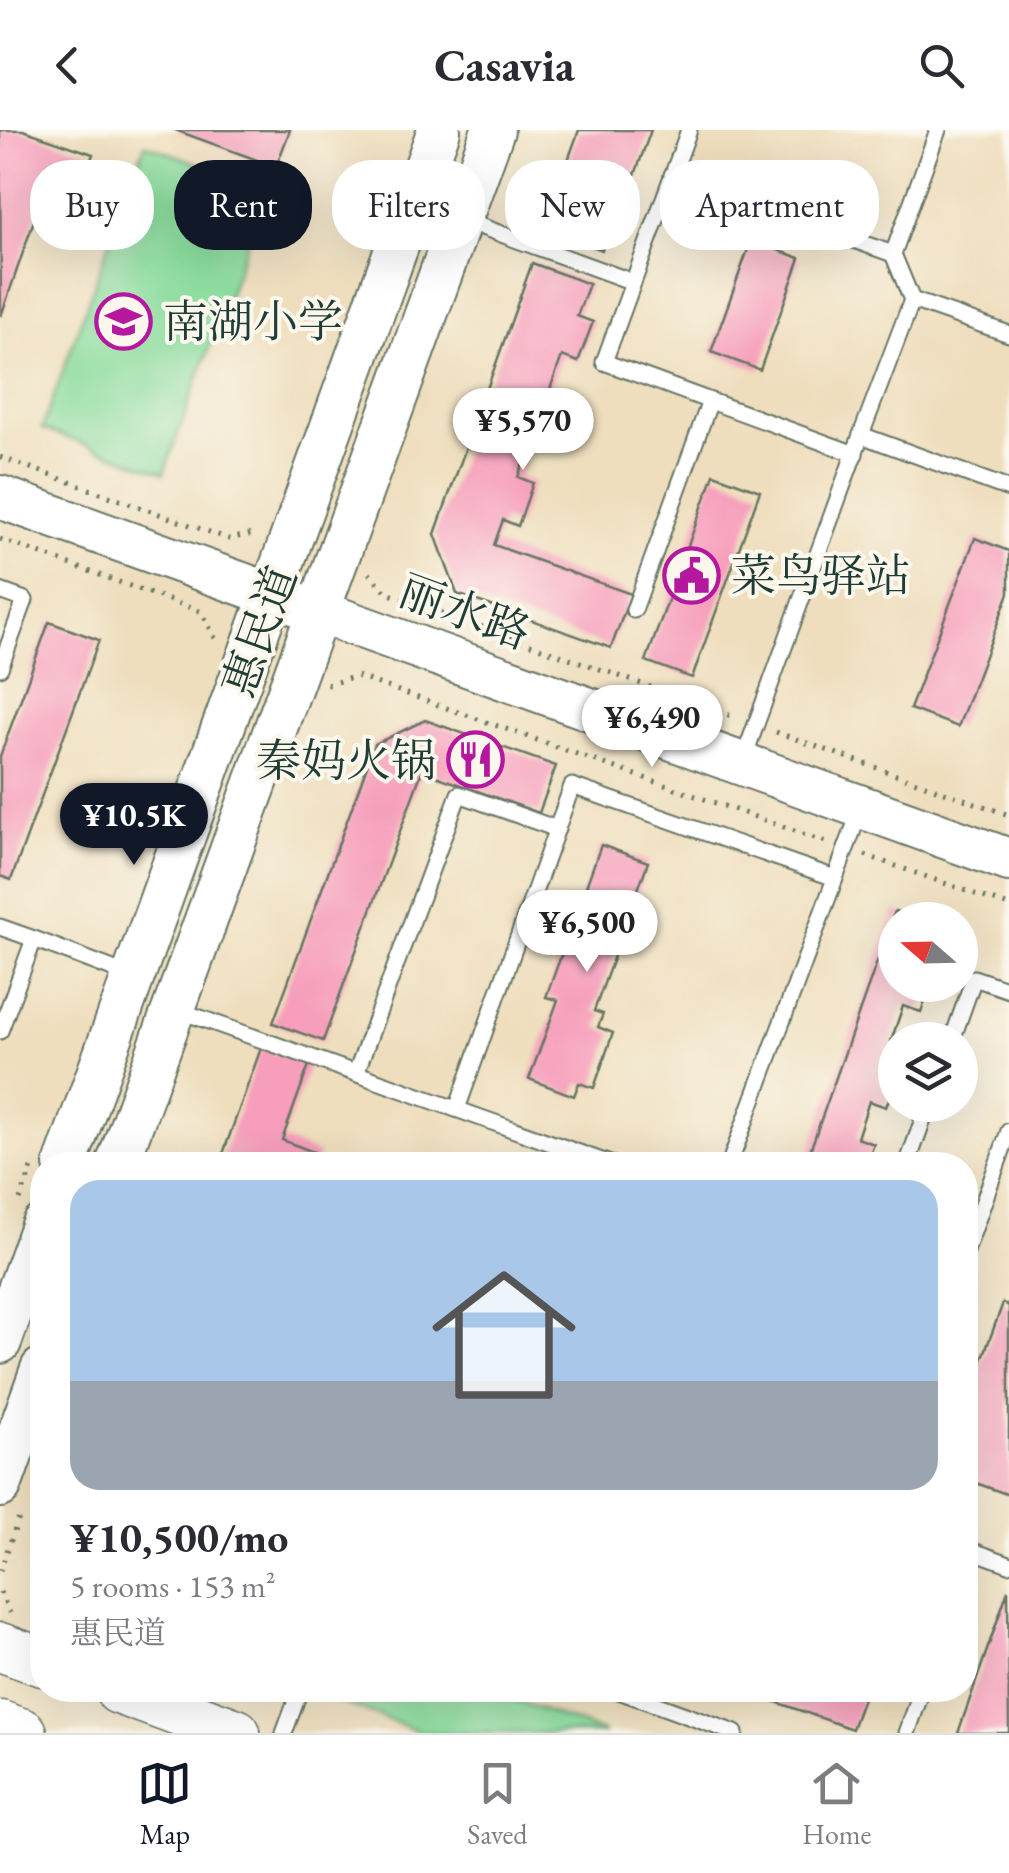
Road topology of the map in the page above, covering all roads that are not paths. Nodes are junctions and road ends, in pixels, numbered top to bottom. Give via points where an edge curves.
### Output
1 (439, 130) edge
2 (493, 130) edge
3 (689, 130) edge
4 (938, 130) edge
5 (482, 160) edge
6 (678, 160) edge
7 (660, 209) edge
8 (485, 228) edge
9 (879, 249) edge
10 (450, 250) edge
11 (893, 254) junction
12 (633, 282) junction
13 (912, 300) junction
14 (1009, 334) edge
15 (710, 400) junction
16 (862, 436) junction
17 (855, 454) junction
18 (1009, 489) edge
19 (0, 497) edge
20 (0, 591) edge
21 (272, 595) junction
22 (634, 610) dead end
23 (319, 612) junction
24 (0, 668) edge
25 (749, 744) junction
26 (862, 807) junction
27 (557, 829) junction
28 (1009, 860) edge
29 (835, 878) junction
30 (0, 927) edge
31 (34, 939) junction
32 (134, 977) junction
33 (1009, 990) edge
34 (174, 1009) junction
35 (958, 1022) edge
36 (0, 1031) edge
37 (356, 1074) junction
38 (457, 1110) junction
39 (922, 1122) edge
40 (1009, 1131) edge
41 (70, 1152) edge
42 (122, 1152) edge
43 (575, 1152) edge
44 (734, 1152) edge
45 (912, 1152) edge
46 (978, 1218) edge
47 (30, 1259) edge
48 (0, 1342) edge
49 (30, 1403) edge
50 (0, 1486) edge
51 (978, 1553) edge
52 (1009, 1564) edge
53 (0, 1647) edge
54 (30, 1658) edge
55 (151, 1702) edge
56 (296, 1702) edge
57 (649, 1702) edge
58 (918, 1702) edge
59 (0, 1725) edge
60 (23, 1733) edge
61 (236, 1733) edge
62 (284, 1733) edge
63 (735, 1733) edge
64 (906, 1733) edge

1 - 21 main road, 惠民道
2 - 5 main road, 惠民道
3 - 6 lane
4 - 11 lane
7 - 12 lane
8 - 12 lane
9 - 11 lane
10 - 23 main road, 惠民道
11 - 13 lane
12 - 15 lane via 604,362
13 - 14 lane
13 - 16 lane
15 - 17 lane
15 - 22 lane
16 - 17 lane
16 - 18 lane
17 - 25 lane
19 - 21 main road, 丽水路
20 - 24 lane via 25,600
21 - 23 main road, 丽水路
21 - 32 main road, 惠民道
23 - 25 main road, 丽水路
23 - 34 main road, 惠民道
25 - 26 main road, 丽水路
26 - 28 main road, 丽水路
26 - 29 lane
27 - 29 lane via 572,786
27 - 37 lane via 460,794
27 - 38 lane
29 - 44 lane
30 - 31 lane
31 - 32 lane
31 - 36 lane
32 - 41 main road, 惠民道
33 - 35 lane via 974,978
34 - 37 lane
34 - 42 main road, 惠民道
37 - 38 lane
38 - 43 lane
39 - 45 lane
40 - 46 lane
47 - 48 main road
49 - 50 main road
51 - 52 lane
53 - 54 main road
55 - 61 main road
56 - 62 lane
57 - 63 lane
58 - 64 lane
59 - 60 main road

